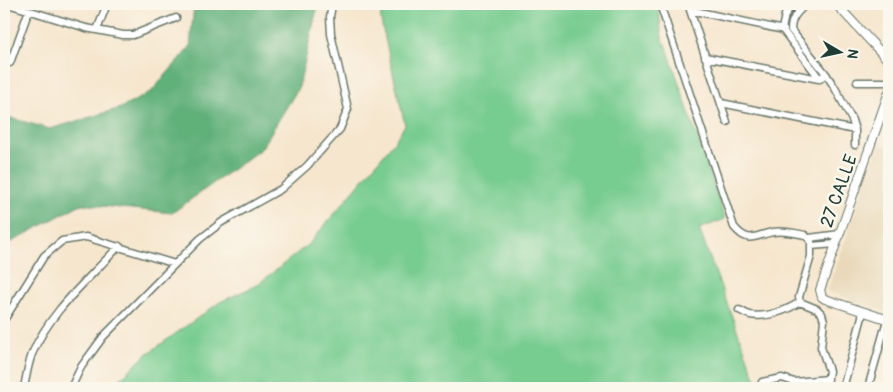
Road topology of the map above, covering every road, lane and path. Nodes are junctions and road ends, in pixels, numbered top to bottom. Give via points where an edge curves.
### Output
1 (8, 4) edge
2 (107, 4) edge
3 (332, 4) edge
4 (660, 4) edge
5 (793, 4) edge
6 (806, 4) edge
7 (836, 4) edge
8 (688, 7) edge
9 (29, 10) junction
10 (176, 18) dead end
11 (97, 30) junction
12 (782, 30) junction
13 (791, 30) junction
14 (705, 57) junction
15 (889, 61) edge
16 (10, 63) dead end
17 (826, 74) junction
18 (819, 79) junction
19 (857, 82) dead end
20 (889, 82) edge
21 (832, 84) junction
22 (889, 92) edge
23 (888, 101) edge
24 (721, 103) junction
25 (727, 122) dead end
26 (855, 130) junction
27 (855, 146) dead end
28 (840, 234) junction
29 (809, 238) junction
30 (836, 244) junction
31 (118, 246) junction
32 (812, 246) junction
33 (175, 264) junction
34 (800, 302) junction
35 (739, 310) dead end
36 (863, 312) junction
37 (4, 320) edge
38 (888, 320) edge
39 (828, 379) junction
40 (762, 382) dead end
41 (24, 388) edge
42 (71, 388) edge
43 (826, 388) edge
44 (844, 388) edge
45 (868, 388) edge

1 - 9 street
2 - 11 street
3 - 33 street via 332,34 348,109 340,128 307,166 281,189 222,222
4 - 29 street via 734,227 741,235 750,238 773,232
5 - 12 street via 785,15
6 - 13 street via 793,17
7 - 15 street
8 - 12 street
8 - 14 street
9 - 11 street
9 - 16 street
10 - 11 street via 133,35
12 - 13 street
12 - 18 street
13 - 17 street
14 - 18 street
14 - 24 street
17 - 18 street
17 - 21 street
18 - 21 street
19 - 20 street
21 - 26 street
22 - 23 street, 27 CALLE
23 - 28 street, 27 CALLE
24 - 25 street
24 - 26 street
26 - 27 street
28 - 29 street
28 - 30 street, 27 CALLE
29 - 32 street
30 - 32 street
30 - 36 street, 27 CALLE via 820,288 821,296
31 - 33 street
31 - 37 street via 86,237 62,241 44,256
31 - 41 street via 48,325 32,355
32 - 34 street
33 - 42 street via 103,337 81,367
34 - 35 street via 766,314 749,315
34 - 39 street via 822,314 821,347 828,364
36 - 38 street
36 - 44 street
38 - 45 street
39 - 40 street via 794,382 782,378
39 - 43 street

